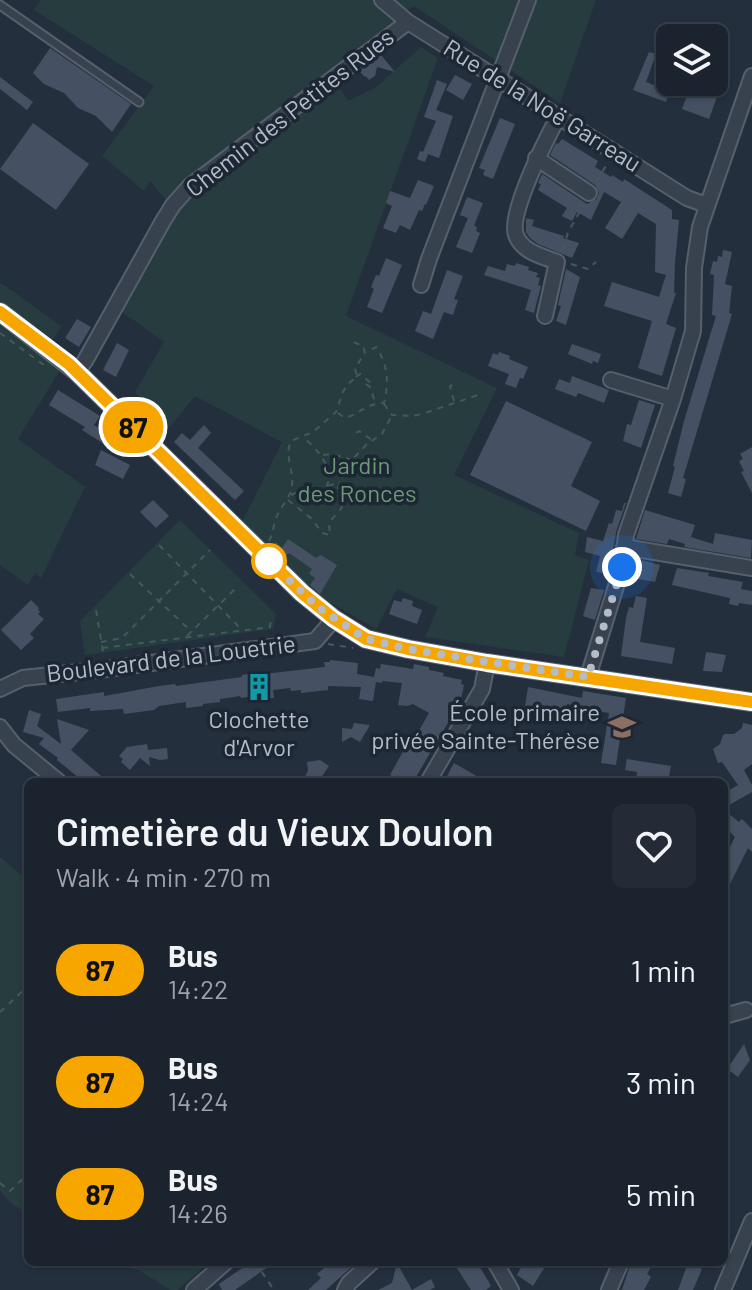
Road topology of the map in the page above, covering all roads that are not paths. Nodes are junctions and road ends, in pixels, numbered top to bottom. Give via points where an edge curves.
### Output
1 (382, 0) edge
2 (528, 0) edge
3 (0, 5) edge
4 (408, 22) junction
5 (752, 76) edge
6 (498, 80) junction
7 (139, 102) dead end
8 (558, 117) junction
9 (536, 158) junction
10 (589, 193) road end
11 (706, 205) junction
12 (421, 285) dead end
13 (0, 312) edge
14 (545, 316) dead end
15 (77, 372) junction
16 (611, 380) dead end
17 (673, 399) junction
18 (624, 547) junction
19 (752, 568) edge
20 (334, 619) junction
21 (487, 663) junction
22 (588, 677) junction
23 (0, 689) edge
24 (752, 702) edge
25 (0, 727) edge
26 (54, 778) edge
27 (430, 778) edge
28 (750, 1006) edge
29 (728, 1014) edge
30 (752, 1221) edge
31 (221, 1266) edge
32 (368, 1266) edge
33 (497, 1266) edge
34 (619, 1266) edge
35 (194, 1290) edge
36 (345, 1290) edge
37 (511, 1290) edge
38 (609, 1290) edge
39 (723, 1290) edge

1 - 4 street, Rue de la Noë Garreau
2 - 6 street
3 - 7 lane
4 - 6 street, Rue de la Noë Garreau
4 - 15 street, Chemin des Petites Rues via 190,186 163,221
5 - 11 street
6 - 8 street, Rue de la Noë Garreau
6 - 12 street
8 - 9 street
8 - 11 street, Rue de la Noë Garreau
9 - 10 street
9 - 14 street via 514,223 516,237 531,253 559,260
11 - 17 street via 696,248 693,331
13 - 15 street
15 - 20 street
16 - 17 street
17 - 18 street
18 - 19 street
18 - 22 street
20 - 21 street via 366,639
20 - 23 street, Boulevard de la Louetrie via 315,641 23,678
21 - 22 street
21 - 27 street via 482,689
22 - 24 street
25 - 26 street
28 - 29 street
30 - 39 street
31 - 35 street
32 - 36 street
33 - 37 street
34 - 38 street

